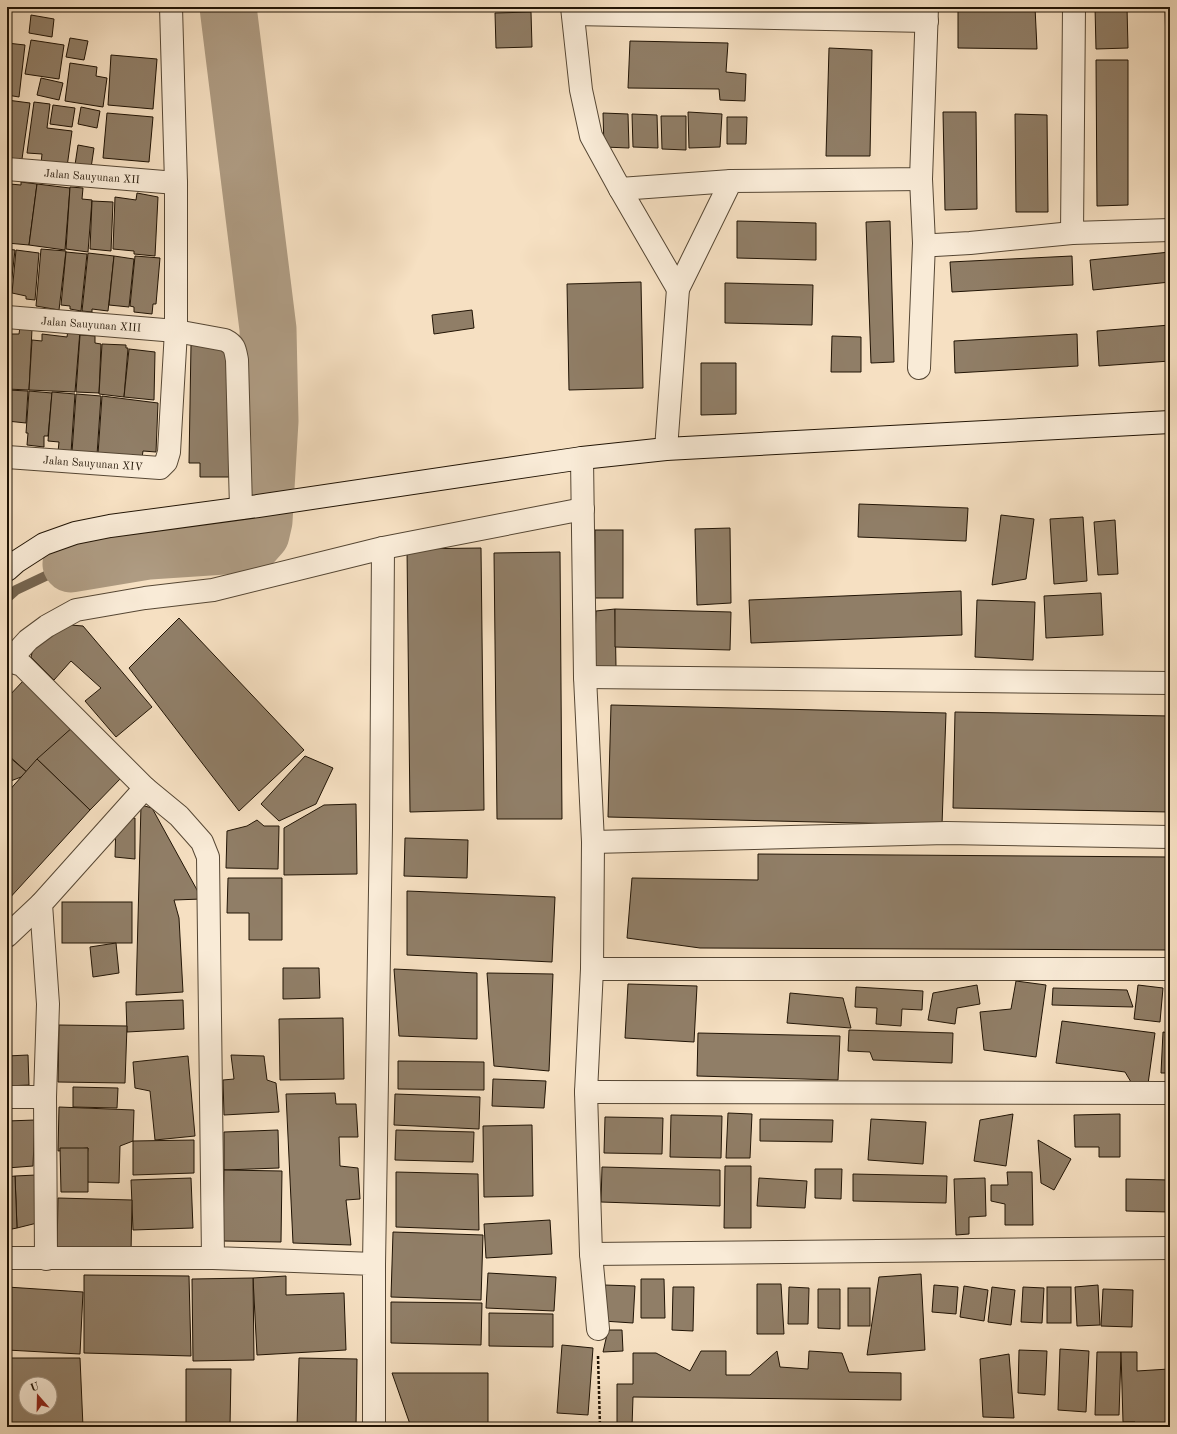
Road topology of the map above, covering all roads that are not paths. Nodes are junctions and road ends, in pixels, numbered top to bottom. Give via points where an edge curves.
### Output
1 (171, 7) edge
2 (1074, 7) edge
3 (573, 11) edge
4 (732, 12) edge
5 (927, 14) edge
6 (7, 170) edge
7 (921, 179) junction
8 (731, 181) junction
9 (176, 182) junction
10 (620, 189) junction
11 (1170, 230) edge
12 (1072, 233) junction
13 (924, 243) junction
14 (678, 289) junction
15 (7, 317) edge
16 (176, 331) junction
17 (919, 368) dead end
18 (1170, 422) edge
19 (666, 449) junction
20 (7, 457) edge
21 (582, 458) junction
22 (249, 507) junction
23 (583, 509) junction
24 (384, 548) junction
25 (7, 570) edge
26 (8, 661) edge
27 (585, 677) junction
28 (1170, 683) edge
29 (145, 788) junction
30 (1170, 837) edge
31 (593, 842) junction
32 (41, 904) junction
33 (7, 936) edge
34 (592, 969) junction
35 (1170, 969) edge
36 (586, 1092) junction
37 (1170, 1093) edge
38 (7, 1098) edge
39 (45, 1098) junction
40 (1170, 1248) edge
41 (591, 1254) junction
42 (7, 1258) edge
43 (213, 1258) junction
44 (46, 1259) junction
45 (374, 1264) junction
46 (598, 1329) road end
47 (374, 1427) edge

1 - 9 street
2 - 12 street
3 - 4 street
3 - 10 street via 581,90 591,136
4 - 5 street
5 - 7 street
6 - 9 street, Jalan Sauyunan XII
7 - 8 street
7 - 13 street
8 - 10 street
8 - 14 street
9 - 16 street
10 - 14 street
11 - 12 street
12 - 13 street via 970,243
13 - 17 street
14 - 19 street
15 - 16 street, Jalan Sauyunan XIII
16 - 20 street, Jalan Sauyunan XIV via 169,452 166,462 160,468
16 - 22 street, Jalan Sauyunan XIII via 224,340 235,349
18 - 19 street
19 - 21 street
21 - 22 street
21 - 23 street
22 - 25 street via 75,533 44,544
23 - 24 street
23 - 27 street
24 - 26 street via 213,590 76,610 28,640
24 - 45 street
26 - 29 street via 22,665
27 - 28 street
27 - 31 street
29 - 32 street
29 - 43 street via 179,816 202,842 208,857
30 - 31 street via 946,833
31 - 34 street
32 - 33 street
32 - 39 street via 48,1004
34 - 35 street
34 - 36 street
36 - 37 street
36 - 41 street
38 - 39 street
39 - 44 street
40 - 41 street
41 - 46 street
42 - 44 street
43 - 44 street
43 - 45 street
45 - 47 street

